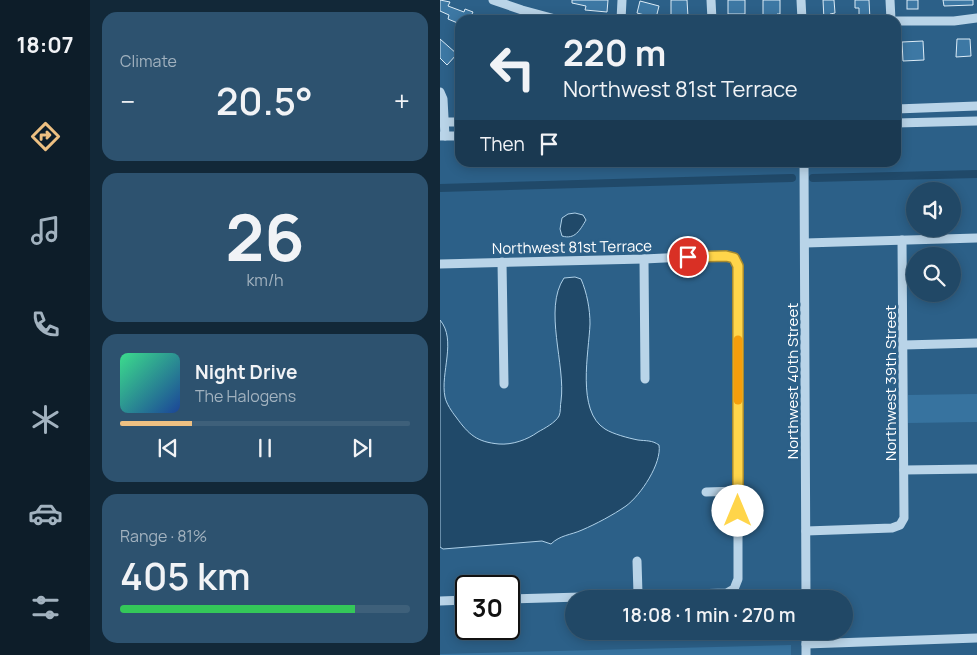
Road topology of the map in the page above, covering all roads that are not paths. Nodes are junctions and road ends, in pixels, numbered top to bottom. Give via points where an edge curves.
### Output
1 (493, 0) edge
2 (622, 0) edge
3 (712, 0) edge
4 (801, 0) edge
5 (890, 0) edge
6 (540, 15) edge
7 (621, 15) edge
8 (712, 15) edge
9 (802, 15) edge
10 (890, 15) edge
11 (977, 18) edge
12 (901, 21) edge
13 (440, 92) edge
14 (977, 106) edge
15 (901, 108) edge
16 (977, 121) edge
17 (442, 122) edge
18 (455, 122) edge
19 (901, 123) edge
20 (443, 136) edge
21 (804, 167) edge
22 (977, 238) edge
23 (902, 240) junction
24 (805, 243) junction
25 (644, 259) junction
26 (502, 262) junction
27 (440, 264) edge
28 (977, 343) edge
29 (904, 345) junction
30 (645, 379) dead end
31 (504, 384) dead end
32 (977, 469) edge
33 (904, 470) junction
34 (738, 491) junction
35 (706, 492) dead end
36 (806, 531) junction
37 (637, 562) dead end
38 (638, 590) edge
39 (732, 590) edge
40 (806, 590) edge
41 (565, 597) edge
42 (520, 599) edge
43 (455, 600) edge
44 (440, 601) edge
45 (977, 638) edge
46 (806, 640) edge
47 (806, 644) junction
48 (806, 655) edge

1 - 6 street
2 - 7 street
3 - 8 street
4 - 9 street
5 - 10 street
11 - 12 street
13 - 17 street via 443,99
14 - 15 street
16 - 19 street
17 - 18 street
17 - 20 street
21 - 24 street, Northwest 40th Street
22 - 23 street
23 - 24 street
23 - 29 street, Northwest 39th Street
24 - 36 street, Northwest 40th Street
25 - 26 street, Northwest 81st Terrace
25 - 30 street
25 - 34 street, Northwest 81st Terrace via 726,256 734,258 738,266
26 - 27 street, Northwest 81st Terrace
26 - 31 street
28 - 29 street
29 - 33 street, Northwest 39th Street
32 - 33 street
33 - 36 street, Northwest 39th Street via 904,518 900,524 892,528
34 - 35 street
34 - 39 street via 738,579
36 - 40 street, Northwest 40th Street
37 - 38 street
41 - 42 street
43 - 44 street
45 - 47 street
46 - 47 street
47 - 48 street

